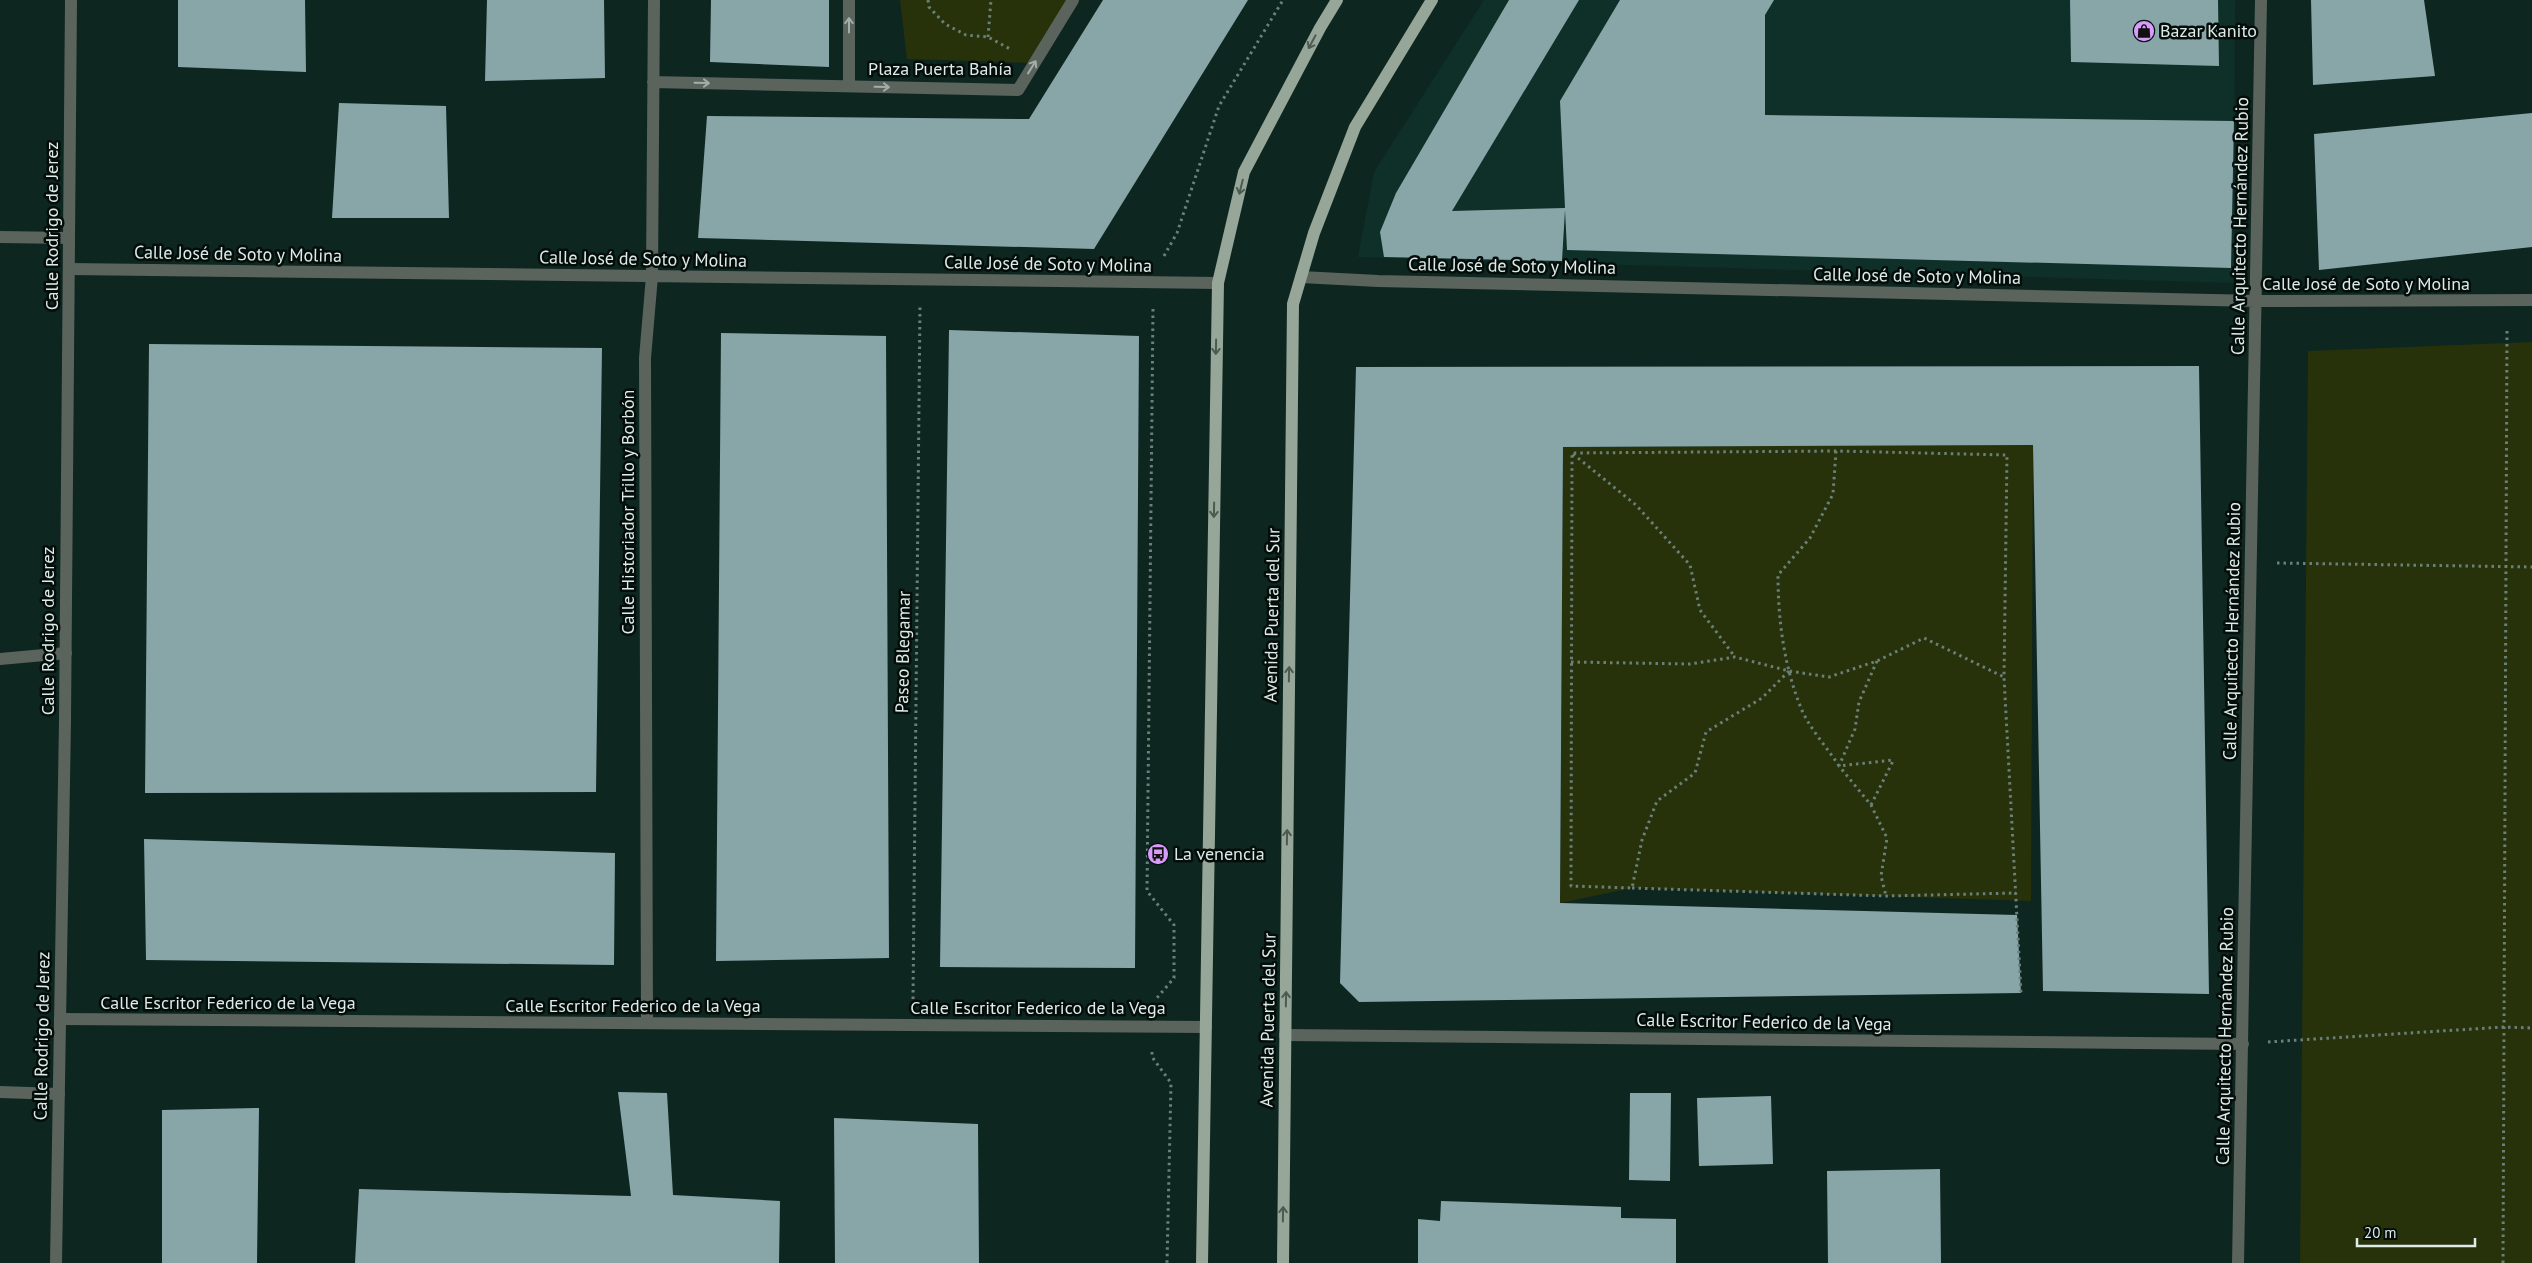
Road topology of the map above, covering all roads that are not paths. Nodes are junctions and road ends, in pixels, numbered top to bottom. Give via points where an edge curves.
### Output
1 (71, 0) edge
2 (654, 0) edge
3 (849, 0) edge
4 (1073, 0) edge
5 (1337, 0) edge
6 (1432, 0) edge
7 (2261, 0) edge
8 (654, 82) junction
9 (849, 86) junction
10 (0, 237) edge
11 (69, 238) junction
12 (69, 269) junction
13 (652, 276) junction
14 (1301, 277) junction
15 (1218, 283) junction
16 (2532, 300) edge
17 (2256, 301) junction
18 (66, 654) junction
19 (0, 659) edge
20 (60, 1019) junction
21 (646, 1023) junction
22 (1206, 1027) junction
23 (1285, 1035) junction
24 (2243, 1044) junction
25 (0, 1092) edge
26 (59, 1094) junction
27 (56, 1263) edge
28 (1202, 1263) edge
29 (1282, 1263) edge
30 (2238, 1263) edge

1 - 11 street, Calle Rodrigo de Jerez
2 - 8 street, Calle Historiador Trillo y Borbón
9 -> 3 street, Plaza Puerta Bahía
9 -> 4 street, Plaza Puerta Bahía via 1018,90
5 -> 15 main road via 1244,172
6 - 14 main road, Avenida Puerta del Sur via 1355,126 1314,233
7 - 17 street, Calle Arquitecto Hernández Rubio
8 -> 9 street, Plaza Puerta Bahía
8 - 13 street, Calle Historiador Trillo y Borbón
10 - 11 street
11 - 12 street, Calle Rodrigo de Jerez
12 - 13 street, Calle José de Soto y Molina
12 - 18 street, Calle Rodrigo de Jerez
13 - 15 street, Calle José de Soto y Molina
13 - 21 street, Calle Historiador Trillo y Borbón via 645,358
14 - 17 street, Calle José de Soto y Molina
23 -> 14 main road, Avenida Puerta del Sur via 1293,304
15 -> 22 main road
16 - 17 street, Calle José de Soto y Molina
17 - 24 street, Calle Arquitecto Hernández Rubio
18 - 19 street
18 - 20 street, Calle Rodrigo de Jerez
20 - 21 street, Calle Escritor Federico de la Vega
20 - 26 street, Calle Rodrigo de Jerez
21 - 22 street, Calle Escritor Federico de la Vega
22 - 28 main road
23 - 24 street, Calle Escritor Federico de la Vega
29 -> 23 main road, Avenida Puerta del Sur
24 - 30 street, Calle Arquitecto Hernández Rubio
25 - 26 street
26 - 27 street, Calle Rodrigo de Jerez

